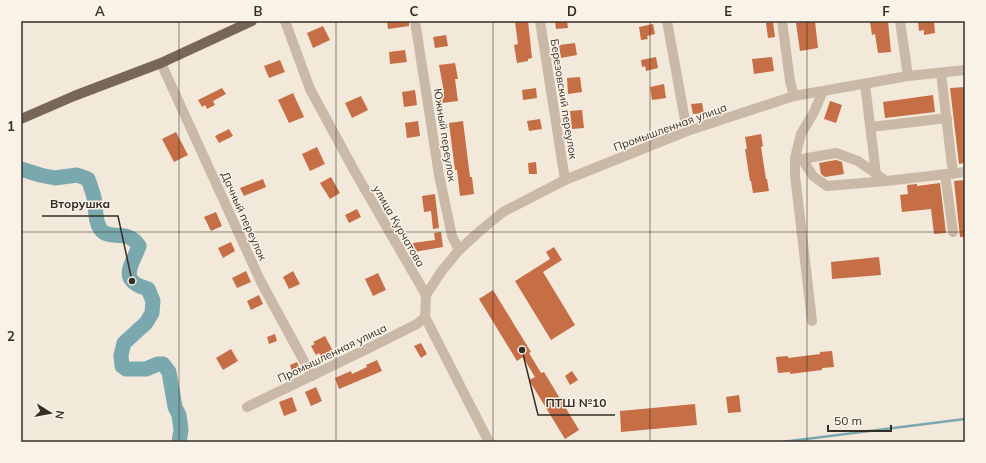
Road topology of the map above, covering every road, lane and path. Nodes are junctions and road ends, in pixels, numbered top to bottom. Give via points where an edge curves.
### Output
1 (252, 21) edge
2 (285, 21) edge
3 (415, 21) edge
4 (540, 21) edge
5 (667, 21) edge
6 (782, 21) edge
7 (900, 21) edge
8 (161, 63) junction
9 (965, 70) edge
10 (941, 73) junction
11 (908, 76) junction
12 (865, 84) junction
13 (823, 91) junction
14 (794, 96) junction
15 (947, 118) junction
16 (21, 119) edge
17 (871, 127) junction
18 (687, 131) junction
19 (799, 159) junction
20 (965, 172) edge
21 (876, 174) junction
22 (949, 174) junction
23 (565, 180) junction
24 (886, 181) junction
25 (953, 232) dead end
26 (459, 250) junction
27 (426, 296) junction
28 (425, 317) junction
29 (812, 321) dead end
30 (312, 376) junction
31 (248, 407) dead end
32 (489, 442) edge

1 - 8 main road
2 - 27 street, улица Курчатова via 310,89 354,172
3 - 26 street, Южный переулок via 439,175 452,236
4 - 23 street, Березовский переулок
5 - 18 street
6 - 14 street
7 - 11 street
8 - 16 main road
8 - 30 street, Дачный переулок via 261,282
9 - 10 street, Промышленная улица
10 - 11 street, Промышленная улица
10 - 15 street
11 - 12 street, Промышленная улица
12 - 13 street, Промышленная улица
12 - 17 street
13 - 14 street, Промышленная улица
13 - 19 street via 801,134
14 - 18 street, Промышленная улица
15 - 17 street
15 - 22 street
17 - 21 street
18 - 23 street, Промышленная улица
19 - 21 street via 836,153 858,161
19 - 24 street via 813,176 827,186
19 - 29 street via 795,175
20 - 22 street
21 - 24 street
22 - 24 street
22 - 25 street
23 - 26 street, Промышленная улица via 503,212
26 - 27 street, Промышленная улица
27 - 28 street
28 - 30 street, Промышленная улица via 417,324
28 - 32 street
30 - 31 street, Промышленная улица

